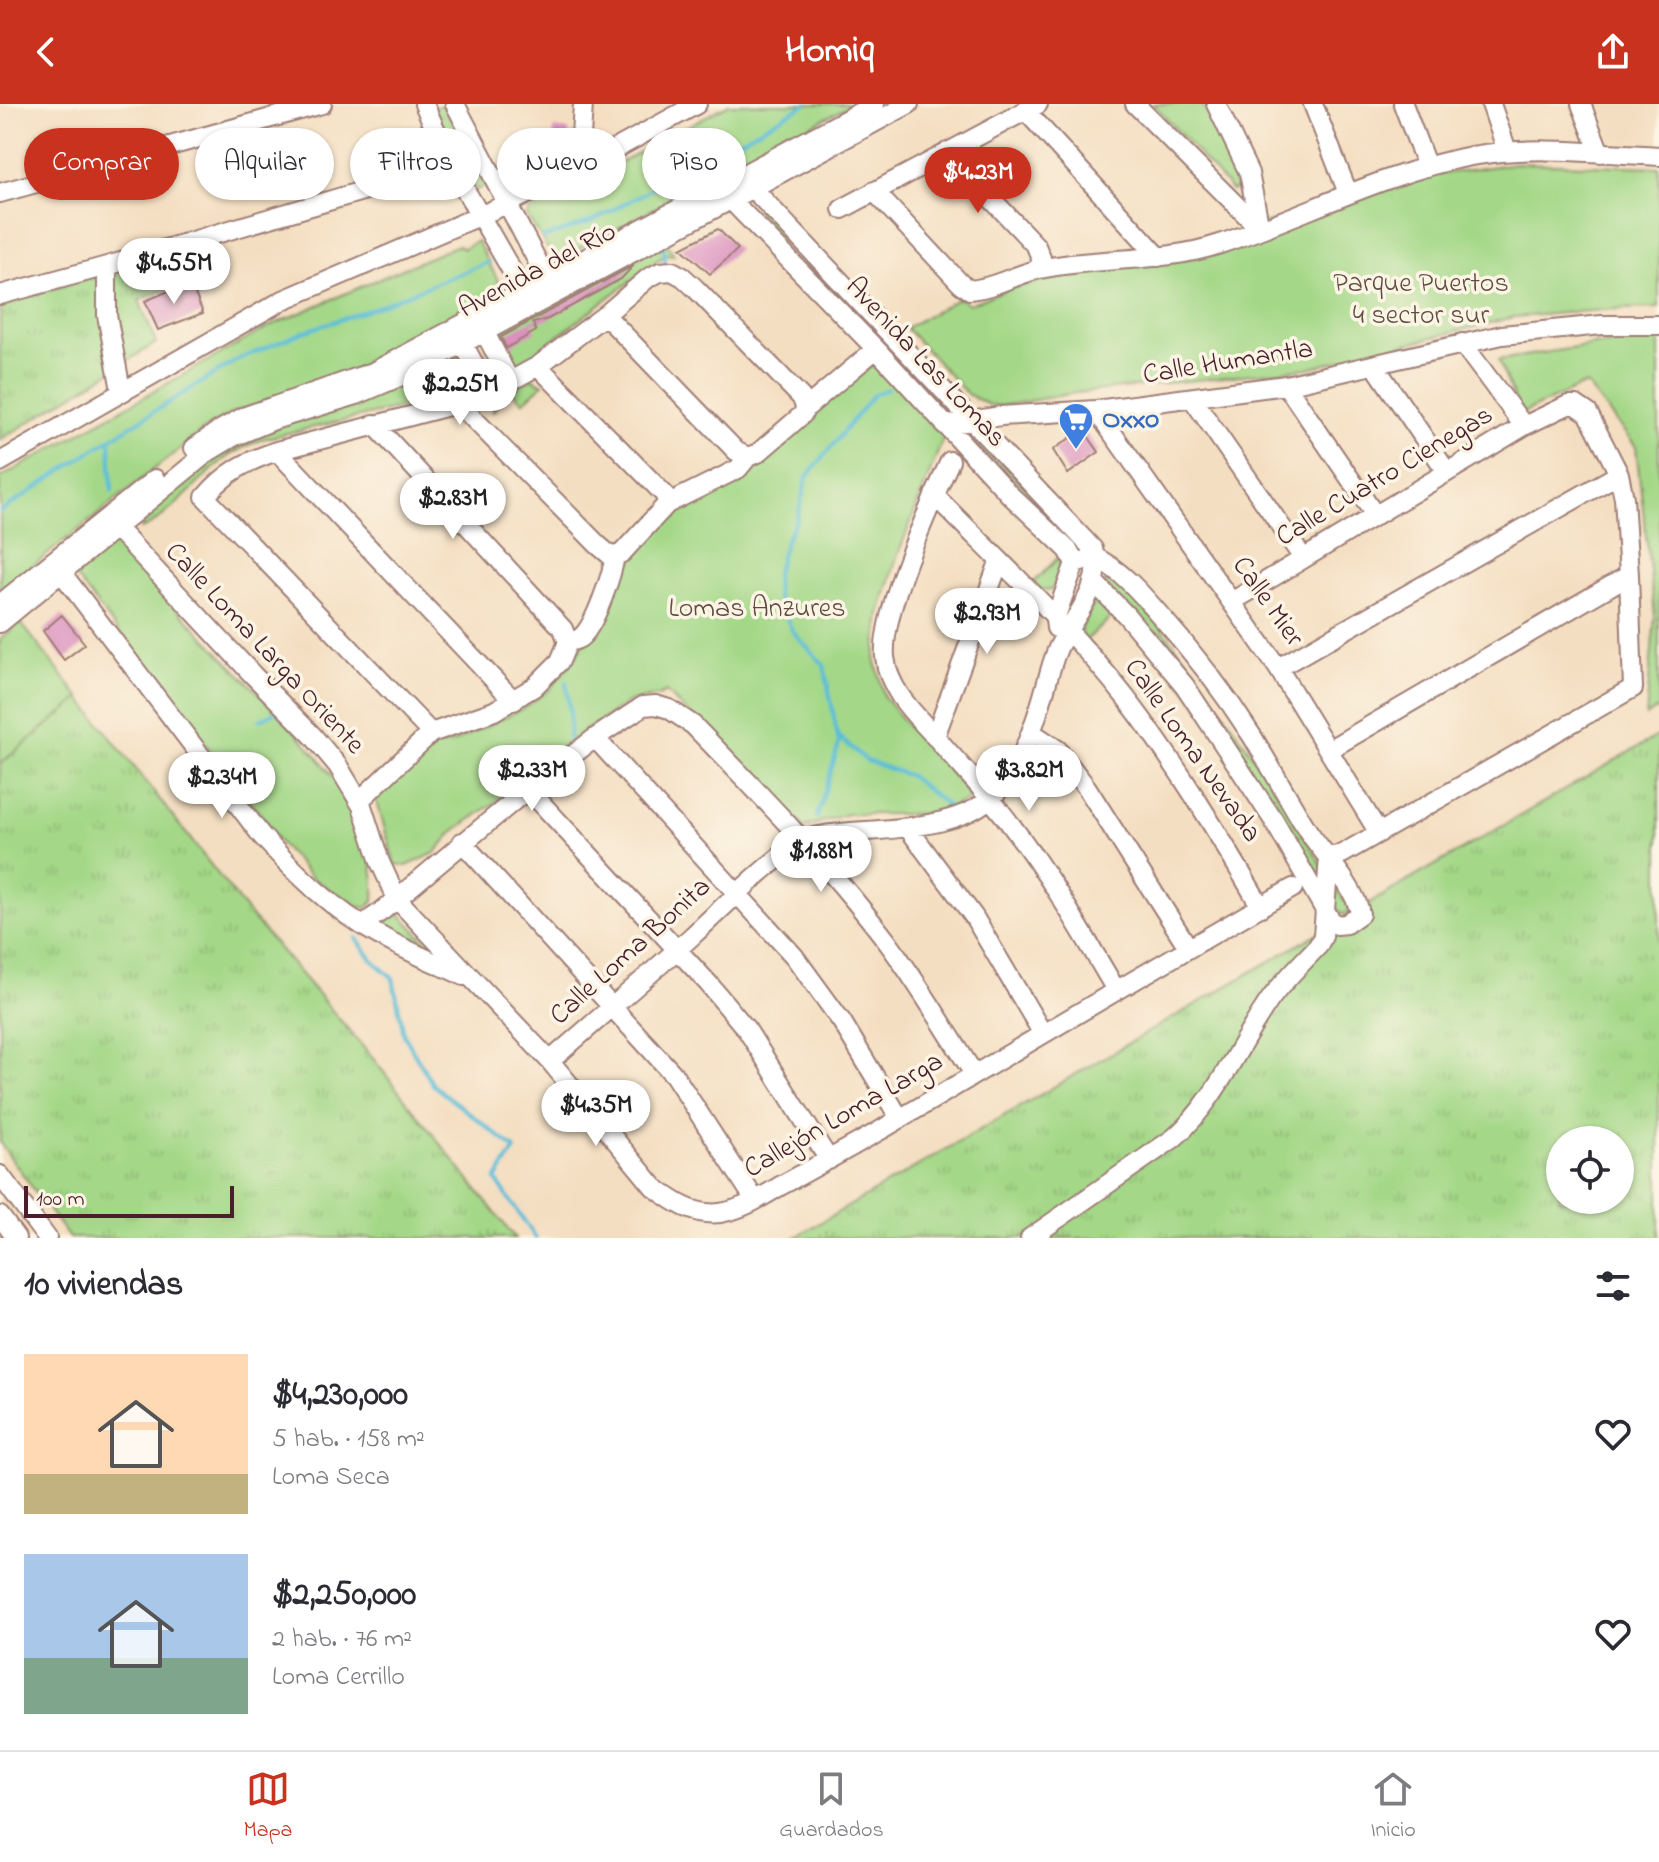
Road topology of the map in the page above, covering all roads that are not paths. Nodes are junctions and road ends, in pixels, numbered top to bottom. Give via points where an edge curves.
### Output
1 (322, 104) edge
2 (424, 104) edge
3 (455, 104) edge
4 (583, 104) edge
5 (697, 104) edge
6 (875, 104) edge
7 (909, 104) edge
8 (1135, 104) edge
9 (1216, 104) edge
10 (1313, 104) edge
11 (1403, 104) edge
12 (1491, 104) edge
13 (1581, 104) edge
14 (1032, 107) edge
15 (435, 128) edge
16 (582, 128) edge
17 (626, 143) edge
18 (1507, 151) junction
19 (947, 152) junction
20 (1600, 153) junction
21 (1659, 156) edge
22 (1427, 167) junction
23 (746, 182) junction
24 (874, 191) junction
25 (0, 193) edge
26 (1348, 193) junction
27 (350, 195) edge
28 (472, 200) edge
29 (515, 200) edge
30 (711, 200) edge
31 (732, 200) edge
32 (507, 204) junction
33 (842, 209) dead end
34 (481, 216) junction
35 (1260, 229) junction
36 (1159, 257) junction
37 (107, 266) junction
38 (1040, 269) junction
39 (547, 281) junction
40 (525, 293) junction
41 (0, 295) edge
42 (605, 315) junction
43 (480, 324) junction
44 (1659, 325) edge
45 (458, 336) junction
46 (1462, 343) junction
47 (876, 349) junction
48 (538, 366) junction
49 (1375, 366) junction
50 (511, 383) junction
51 (1286, 385) junction
52 (121, 390) junction
53 (490, 393) junction
54 (1192, 398) junction
55 (460, 405) junction
56 (806, 408) junction
57 (1096, 410) junction
58 (969, 420) junction
59 (374, 424) junction
60 (945, 425) junction
61 (1524, 426) junction
62 (277, 451) junction
63 (748, 457) junction
64 (950, 461) dead end
65 (0, 462) edge
66 (1447, 472) junction
67 (1619, 474) junction
68 (934, 495) junction
69 (667, 504) junction
70 (1375, 515) junction
71 (112, 523) junction
72 (615, 556) junction
73 (1095, 557) junction
74 (1303, 558) junction
75 (999, 562) junction
76 (1075, 563) junction
77 (58, 568) junction
78 (1629, 575) junction
79 (1093, 581) junction
80 (1233, 601) junction
81 (0, 604) edge
82 (1055, 619) junction
83 (0, 623) edge
84 (1064, 640) junction
85 (568, 642) junction
86 (1278, 668) junction
87 (514, 701) junction
88 (1031, 732) junction
89 (431, 733) junction
90 (935, 737) junction
91 (595, 738) junction
92 (1330, 749) junction
93 (528, 789) junction
94 (990, 800) junction
95 (359, 801) junction
96 (908, 828) junction
97 (1379, 833) junction
98 (804, 841) junction
99 (462, 842) junction
100 (1329, 857) junction
101 (1293, 888) dead end
102 (738, 894) junction
103 (397, 899) junction
104 (1261, 907) junction
105 (1326, 914) junction
106 (362, 925) junction
107 (1188, 947) junction
108 (678, 949) junction
109 (475, 981) junction
110 (1116, 990) junction
111 (612, 1006) junction
112 (1043, 1034) junction
113 (550, 1061) junction
114 (974, 1074) junction
115 (900, 1119) junction
116 (829, 1160) junction
117 (0, 1175) edge
118 (755, 1200) junction
119 (0, 1216) edge
120 (16, 1238) edge
121 (47, 1238) edge
122 (1030, 1238) edge

1 - 25 street
2 - 15 street
3 - 32 street
4 - 16 street
5 - 17 street
6 - 23 street, Avenida del Río
7 - 23 street, Avenida del Río
8 - 35 street
9 - 35 street via 1249,173
10 - 26 street
11 - 22 street
12 - 18 street
13 - 20 street
14 - 19 street
14 - 36 street
18 - 20 street
18 - 22 street
19 - 24 street
19 - 38 street via 1036,246
20 - 21 street
22 - 26 street
23 - 58 street, Avenida Las Lomas
24 - 33 street
24 - 38 street via 970,290
26 - 35 street
27 - 37 street
28 - 34 street
29 - 32 street
30 - 39 street, Avenida del Río
31 - 47 street, Avenida Las Lomas
32 - 34 street
32 - 39 street
34 - 40 street
34 - 52 street via 283,300
35 - 36 street via 1208,248
36 - 38 street
37 - 41 street
37 - 52 street via 107,315
39 - 40 street, Avenida del Río
40 - 43 street, Avenida del Río
42 - 48 street
42 - 56 street via 648,278 672,271 695,288
42 - 63 street via 736,451
43 - 45 street, Avenida del Río
43 - 50 street
44 - 46 street, Calle Humantla via 1553,328
45 - 53 street
45 - 71 street, Avenida del Río via 218,431
46 - 49 street, Calle Humantla
46 - 61 street
47 - 56 street
47 - 60 street, Avenida Las Lomas
48 - 50 street
48 - 69 street via 665,495
49 - 51 street, Calle Humantla
49 - 66 street
50 - 53 street
51 - 54 street, Calle Humantla
51 - 70 street
52 - 65 street
53 - 55 street
54 - 57 street, Calle Humantla
54 - 74 street
55 - 59 street
55 - 72 street
56 - 63 street
57 - 58 street, Calle Humantla
57 - 80 street, Calle Mier
58 - 60 street, Calle Humantla
58 - 73 street, Avenida Las Lomas
59 - 62 street
59 - 85 street via 563,629
60 - 76 street, Avenida Las Lomas
61 - 66 street, Calle Cuatro Cienegas
61 - 67 street, Calle Cuatro Cienegas via 1576,405 1588,413
62 - 87 street
62 - 89 street via 234,469 205,497
63 - 69 street via 738,469
64 - 68 street
66 - 70 street, Calle Cuatro Cienegas
67 - 78 street
67 - 86 street
68 - 75 street, Calle Loma Nevada
68 - 90 street via 893,605 885,654 898,694
69 - 72 street
70 - 74 street, Calle Cuatro Cienegas
71 - 77 street, Avenida del Río
71 - 95 street, Calle Loma Larga Oriente via 313,736
72 - 85 street via 588,628
73 - 76 street
73 - 79 street, Calle Loma Bonita
73 - 100 street, Avenida Las Lomas via 1134,585 1199,659
74 - 80 street, Calle Cuatro Cienegas
75 - 82 street, Calle Loma Nevada
75 - 90 street
76 - 82 street
77 - 81 street, Avenida del Río
77 - 83 street, Avenida del Río
77 - 106 street via 261,835 315,891
78 - 92 street
78 - 97 street via 1633,688
79 - 84 street, Calle Loma Bonita
79 - 105 street via 1185,686 1274,821
80 - 86 street, Calle Mier
82 - 84 street, Calle Loma Nevada
84 - 88 street, Calle Loma Bonita
84 - 104 street, Calle Loma Nevada via 1116,686 1164,750
85 - 87 street via 550,673
86 - 92 street, Calle Mier
87 - 89 street
88 - 94 street, Calle Loma Bonita via 1011,774
88 - 107 street via 1058,750 1087,788
89 - 95 street
90 - 94 street
91 - 93 street
91 - 98 street via 643,706 669,709 693,725
91 - 102 street
92 - 97 street, Calle Mier
93 - 99 street
93 - 108 street
94 - 96 street, Calle Loma Bonita via 953,819
94 - 110 street via 1054,886
95 - 103 street, Calle Loma Larga Oriente
96 - 98 street, Calle Loma Bonita
96 - 112 street via 974,917
97 - 100 street
98 - 102 street, Calle Loma Bonita
98 - 114 street via 917,983
99 - 103 street
99 - 111 street
100 - 105 street
100 - 105 street, Avenida Las Lomas via 1360,914 1337,925
101 - 104 street, Callejón Loma Larga
102 - 108 street, Calle Loma Bonita
102 - 115 street via 818,987
103 - 106 street
103 - 109 street, Calle Loma Larga Oriente
104 - 107 street, Callejón Loma Larga
105 - 122 street via 1318,946 1270,1000 1192,1122
106 - 109 street
107 - 110 street, Callejón Loma Larga
108 - 111 street, Calle Loma Bonita
108 - 116 street via 747,1030
109 - 113 street, Callejón Loma Larga
110 - 112 street, Callejón Loma Larga
111 - 113 street, Calle Loma Bonita
111 - 118 street via 674,1075
112 - 114 street, Callejón Loma Larga
113 - 118 street, Callejón Loma Larga via 636,1167 674,1202 706,1214
114 - 115 street, Callejón Loma Larga
115 - 116 street, Callejón Loma Larga
116 - 118 street, Callejón Loma Larga
117 - 121 street
119 - 120 street

